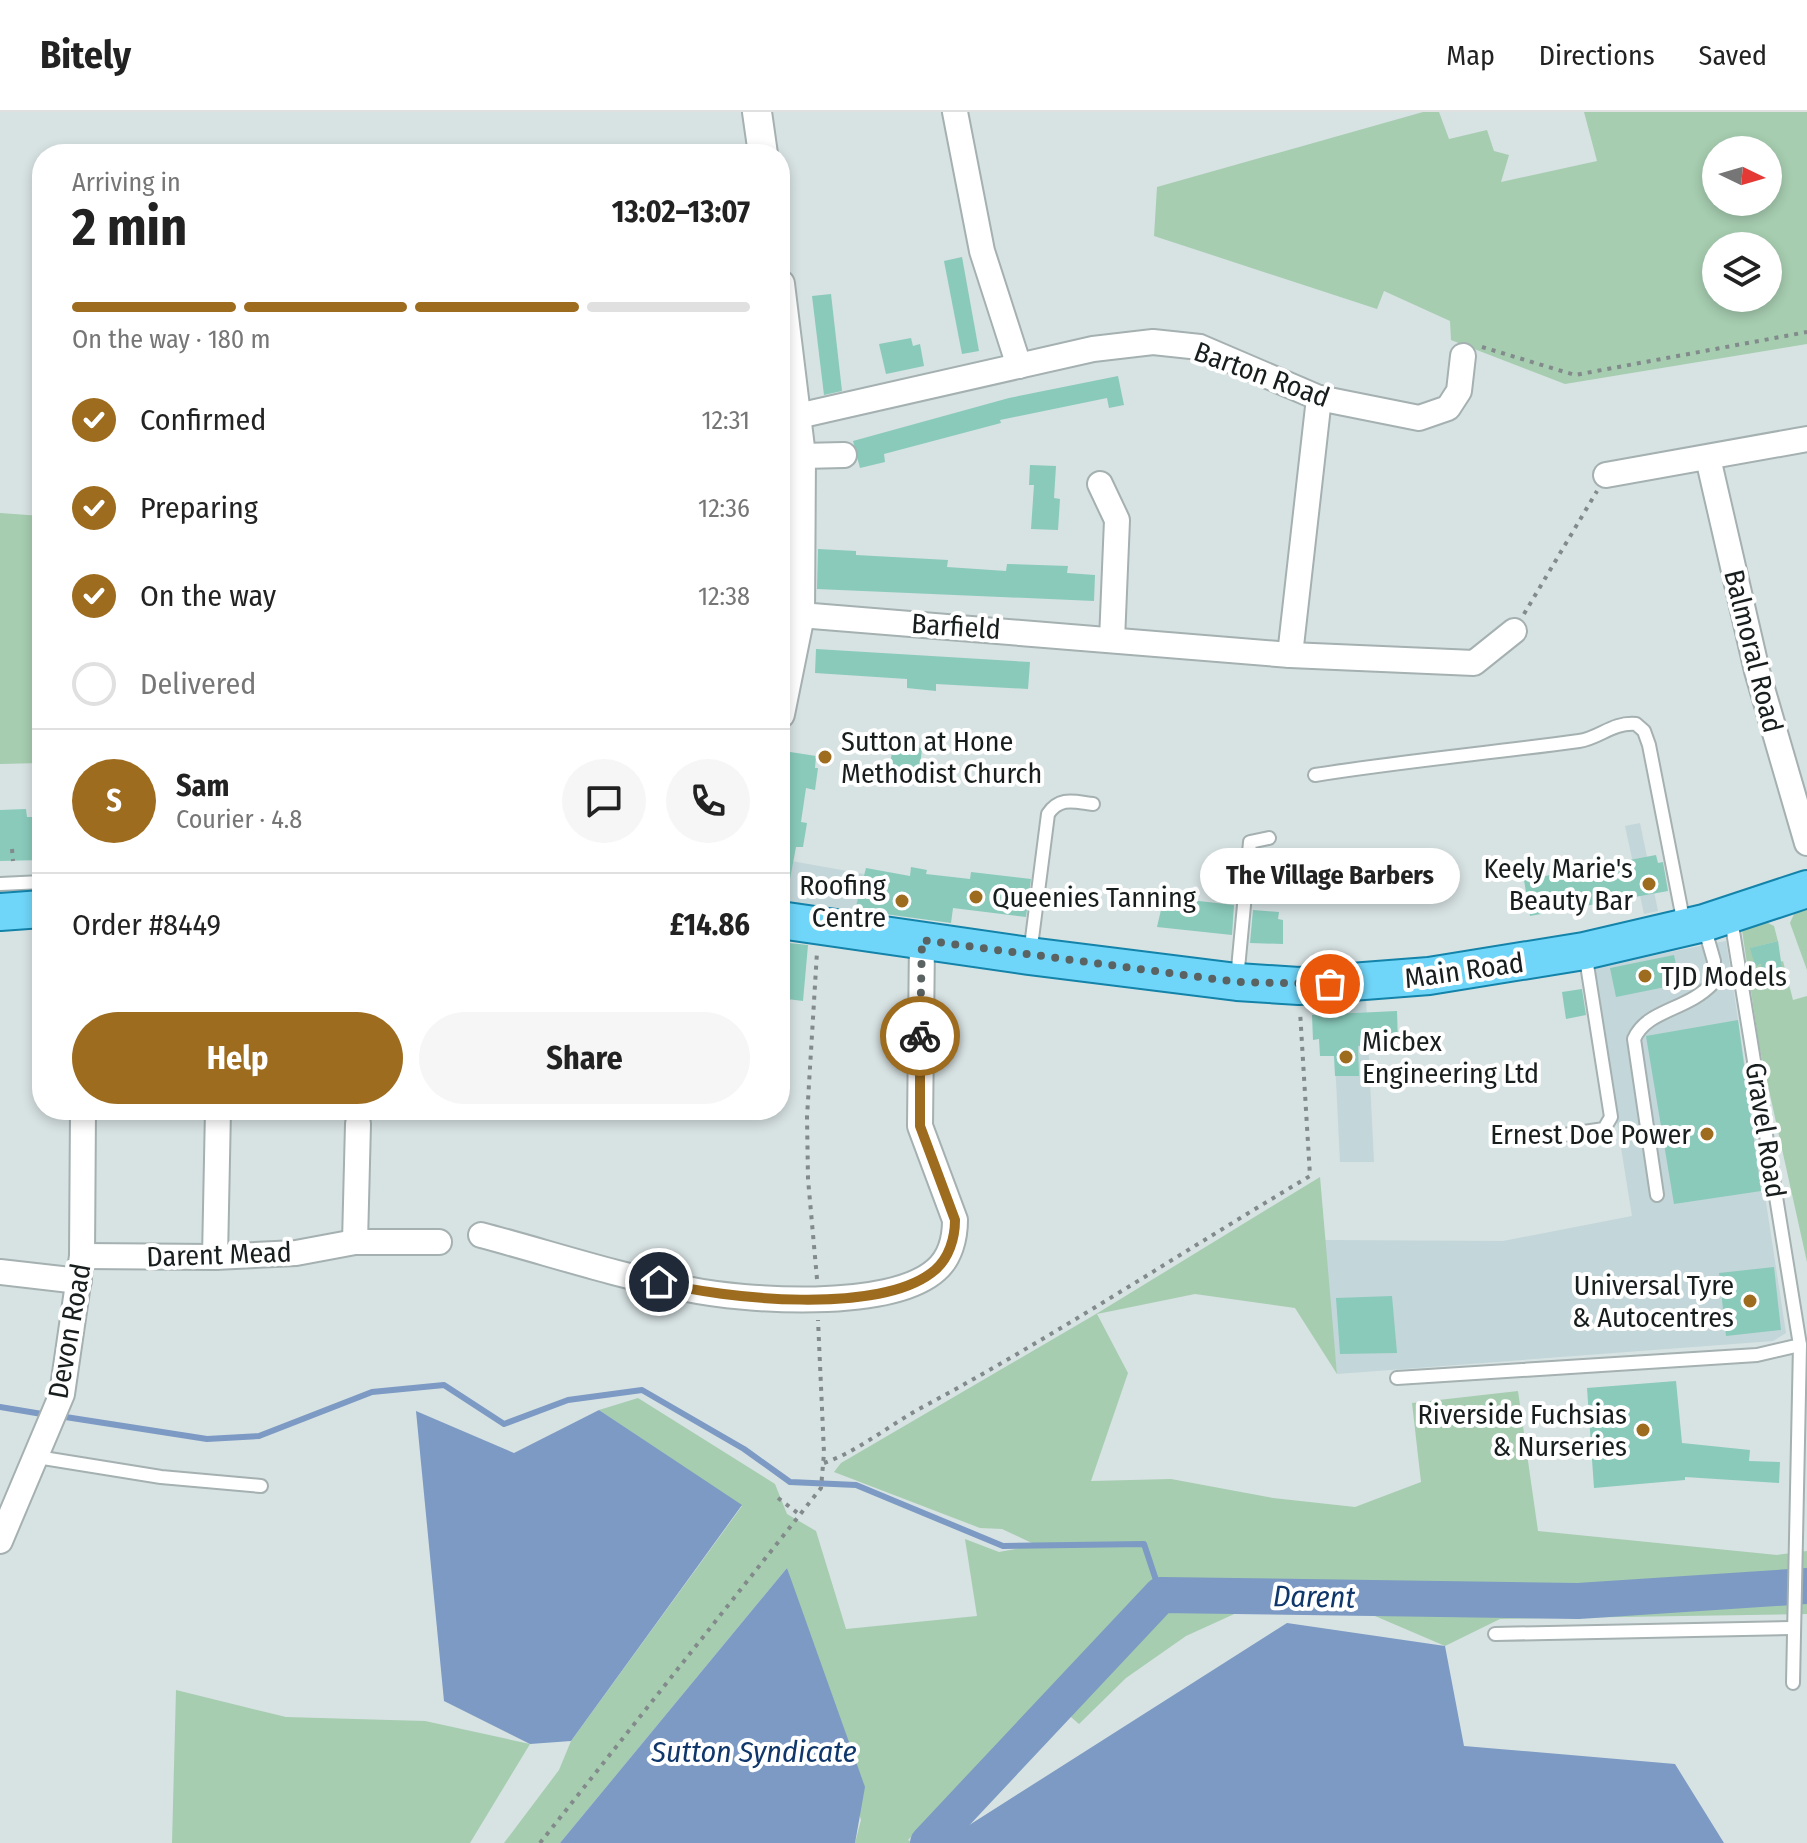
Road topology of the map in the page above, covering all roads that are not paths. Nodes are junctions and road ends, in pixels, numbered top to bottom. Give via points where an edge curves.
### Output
1 (757, 112) edge
2 (955, 112) edge
3 (762, 144) edge
4 (1463, 356) road end
5 (790, 357) edge
6 (1019, 366) junction
7 (1319, 398) junction
8 (798, 416) junction
9 (1807, 439) edge
10 (844, 455) dead end
11 (801, 456) junction
12 (1708, 458) junction
13 (1606, 475) road end
14 (1100, 484) dead end
15 (800, 615) junction
16 (1514, 631) road end
17 (1112, 640) junction
18 (1290, 655) junction
19 (790, 664) edge
20 (1315, 775) dead end
21 (1093, 804) dead end
22 (1269, 838) dead end
23 (1807, 843) edge
24 (32, 882) edge
25 (0, 884) edge
26 (1807, 889) edge
27 (32, 910) edge
28 (0, 912) edge
29 (790, 921) edge
30 (1706, 922) junction
31 (922, 940) junction
32 (1584, 951) junction
33 (1029, 956) junction
34 (1237, 982) junction
35 (83, 1120) edge
36 (218, 1120) edge
37 (358, 1124) dead end
38 (1537, 1139) dead end
39 (1657, 1195) dead end
40 (481, 1235) dead end
41 (355, 1242) junction
42 (439, 1242) dead end
43 (82, 1256) junction
44 (215, 1257) junction
45 (0, 1272) edge
46 (79, 1281) junction
47 (1800, 1345) junction
48 (1397, 1378) dead end
49 (39, 1453) junction
50 (261, 1486) dead end
51 (0, 1541) edge
52 (1792, 1628) junction
53 (1495, 1634) dead end
54 (1793, 1683) dead end

1 - 3 street
2 - 6 street via 982,251
4 - 7 street, Barton Road via 1459,391 1448,408 1419,418
5 - 8 street
6 - 7 street, Barton Road via 1153,342 1200,347
6 - 8 street, Barton Road
7 - 18 street
8 - 11 street
9 - 12 street
10 - 11 street
11 - 15 street
12 - 13 street
12 - 23 street, Balmoral Road via 1757,671
14 - 17 street via 1117,520
15 - 17 street, Barfield
15 - 19 street
16 - 18 street, Barfield via 1474,663
17 - 18 street, Barfield
20 - 30 lane via 1581,741 1603,729 1636,724 1649,745
21 - 33 lane via 1066,801 1048,814
22 - 34 lane via 1250,842
24 - 25 lane
26 - 30 main road, Main Road
27 - 28 main road
29 - 31 main road, Main Road
30 - 32 main road, Main Road
30 - 39 lane via 1713,983 1689,1004 1639,1027 1634,1039
30 - 47 lane, Gravel Road
31 - 33 main road, Main Road
31 - 40 street via 920,1126 950,1204 955,1236 937,1269 881,1293 817,1299 688,1290
32 - 34 main road, Main Road via 1429,976 1299,986
32 - 38 lane via 1611,1117 1604,1129
33 - 34 main road, Main Road
35 - 43 street, Devon Road
36 - 44 street
37 - 41 street
41 - 42 street, Darent Mead
41 - 44 street, Darent Mead via 296,1253
43 - 44 street, Darent Mead
43 - 46 street, Devon Road
45 - 46 street
46 - 49 street, Devon Road via 62,1394
47 - 48 lane via 1757,1355
47 - 52 lane, Gravel Road
49 - 50 lane via 161,1477
49 - 51 street, Devon Road
52 - 53 lane
52 - 54 lane, Gravel Road

